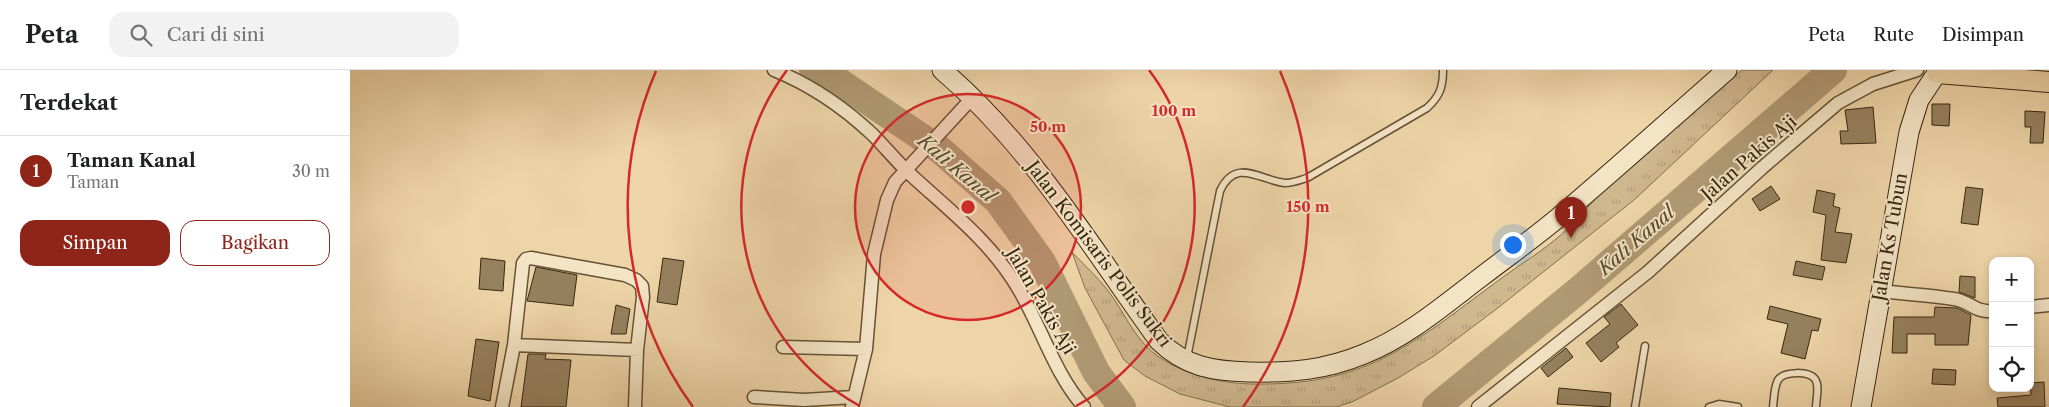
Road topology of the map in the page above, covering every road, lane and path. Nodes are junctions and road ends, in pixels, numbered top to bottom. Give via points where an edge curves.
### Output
1 (774, 70) edge
2 (942, 70) edge
3 (1443, 70) edge
4 (1727, 70) edge
5 (1916, 70) edge
6 (1937, 71) edge
7 (2049, 82) edge
8 (969, 103) junction
9 (905, 170) junction
10 (1880, 291) junction
11 (2049, 305) edge
12 (2034, 307) edge
13 (1989, 311) edge
14 (514, 345) junction
15 (1645, 346) dead end
16 (783, 347) dead end
17 (866, 349) junction
18 (637, 350) junction
19 (1186, 362) junction
20 (754, 396) dead end
21 (853, 402) edge
22 (1482, 406) edge
23 (502, 407) edge
24 (635, 407) edge
25 (1084, 407) edge
26 (1635, 407) edge
27 (1709, 407) edge
28 (1738, 407) edge
29 (1773, 407) edge
30 (1816, 407) edge
31 (1861, 407) edge

1 - 9 street, Jalan Pakis Aji via 817,90 845,110
2 - 8 main road, Jalan Komisaris Polis Sukri
3 - 19 lane via 1440,95 1427,108 1307,178 1285,183 1246,172 1232,175 1225,182 1220,191
4 - 19 main road, Jalan Komisaris Polis Sukri via 1558,218 1415,327 1386,344 1311,371 1215,370
5 - 22 street, Jalan Pakis Aji via 1873,84 1838,103 1648,272
6 - 7 main road
6 - 10 main road, Jalan Ks Tubun via 1919,100 1908,132
8 - 9 street
8 - 19 main road, Jalan Komisaris Polis Sukri via 1033,163 1159,341
9 - 17 street via 895,182 881,220 874,254
9 - 25 street, Jalan Pakis Aji via 990,248 1018,287 1067,383
10 - 13 street via 1954,299 1980,311
10 - 31 main road, Jalan Ks Tubun
11 - 12 street
14 - 18 street
14 - 18 street via 523,263 531,258 625,275 636,280 642,286 643,297
14 - 23 street
15 - 26 lane
16 - 17 street
17 - 21 street
18 - 24 street
20 - 21 street
27 - 28 lane via 1718,404
29 - 30 lane via 1777,383 1780,377 1789,374 1809,375 1815,379

